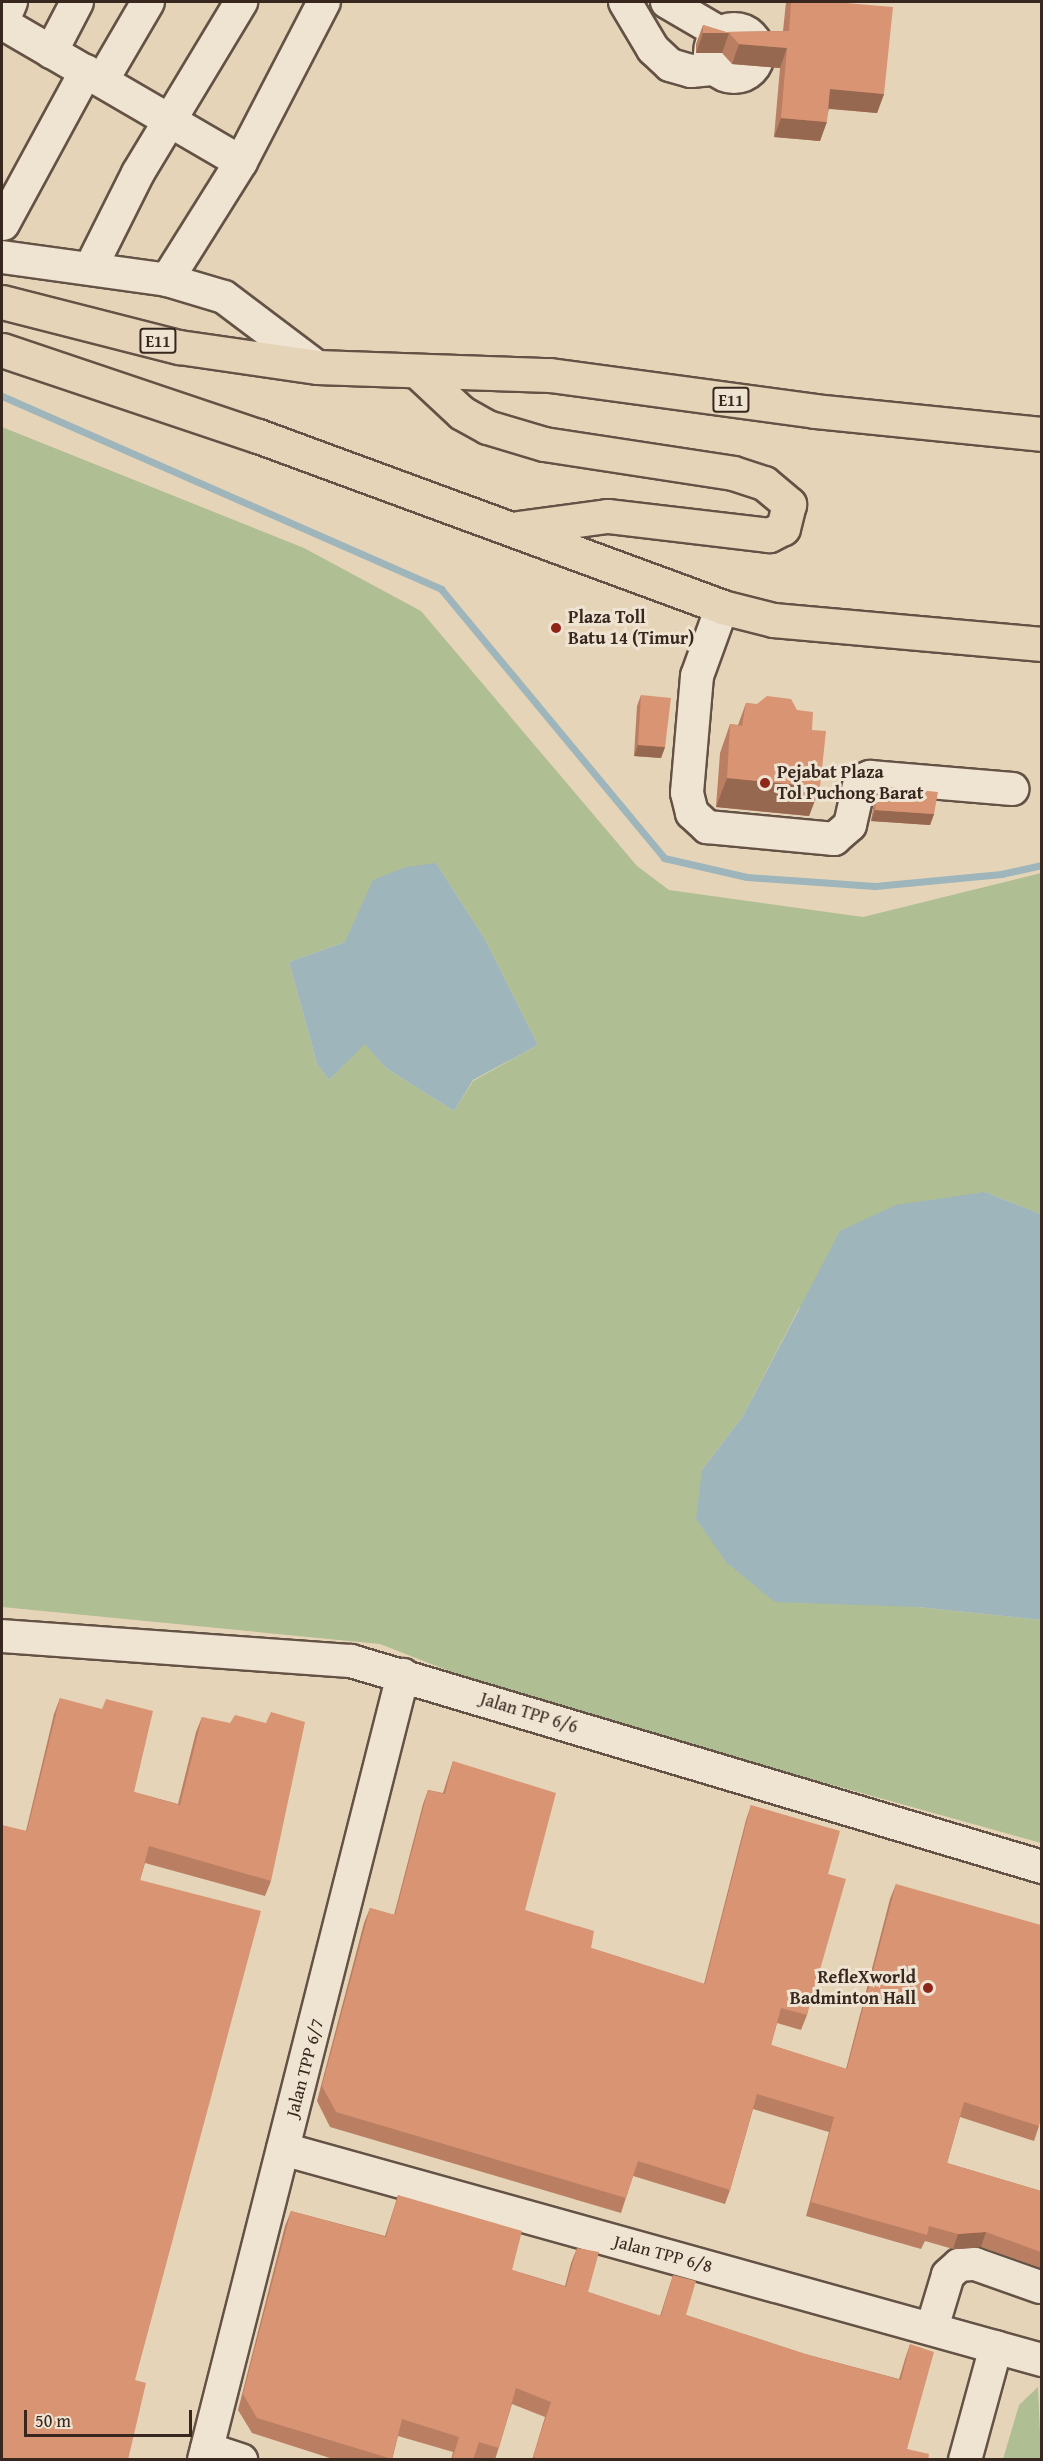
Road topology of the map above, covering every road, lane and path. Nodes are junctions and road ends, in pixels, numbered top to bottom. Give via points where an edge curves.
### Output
1 (11, 2) edge
2 (77, 2) edge
3 (148, 2) edge
4 (241, 2) edge
5 (324, 2) edge
6 (625, 2) edge
7 (667, 2) edge
8 (720, 33) junction
9 (51, 52) junction
10 (715, 69) junction
11 (95, 75) junction
12 (174, 120) junction
13 (241, 162) junction
14 (3, 224) dead end
15 (2, 257) edge
16 (96, 257) dead end
17 (167, 280) junction
18 (2, 302) edge
19 (2, 350) edge
20 (317, 366) junction
21 (420, 374) junction
22 (1041, 434) edge
23 (518, 528) junction
24 (723, 607) junction
25 (1041, 644) edge
26 (1012, 789) dead end
27 (2, 1636) edge
28 (403, 1675) junction
29 (1041, 1867) edge
30 (283, 2149) junction
31 (1040, 2287) dead end
32 (932, 2328) junction
33 (996, 2347) junction
34 (1041, 2360) edge
35 (205, 2454) edge
36 (242, 2460) edge
37 (965, 2460) edge

1 - 9 street via 2,23
2 - 9 street
3 - 11 street
4 - 12 street
5 - 13 street
6 - 10 street via 652,49 670,65
7 - 8 street
8 - 10 street via 710,46
8 - 10 street via 743,30 755,40 758,56 745,75 729,76
9 - 11 street
11 - 12 street
11 - 14 street
12 - 13 street
12 - 16 street via 138,173
13 - 17 street
15 - 17 street
17 - 20 street via 224,297
18 - 20 highway, E11 via 179,347
19 - 23 highway
20 - 21 highway, E11
21 - 22 highway, E11 via 550,375 815,411
21 - 23 highway via 462,413 487,427 544,444 734,473 779,493 789,504 783,528 769,535 606,516
23 - 24 highway
24 - 25 highway via 784,622
24 - 26 street via 697,676 687,793 699,822 717,830 834,839 850,825 860,781 870,777
27 - 28 street, Jalan TPP 6/6 via 351,1661
28 - 29 street, Jalan TPP 6/6
28 - 30 street, Jalan TPP 6/7
30 - 32 street, Jalan TPP 6/8
30 - 35 street, Jalan TPP 6/7
31 - 32 street via 975,2264 959,2265 948,2275
32 - 33 street, Jalan TPP 6/8
33 - 34 street, Jalan TPP 6/8
33 - 37 street
35 - 36 street

